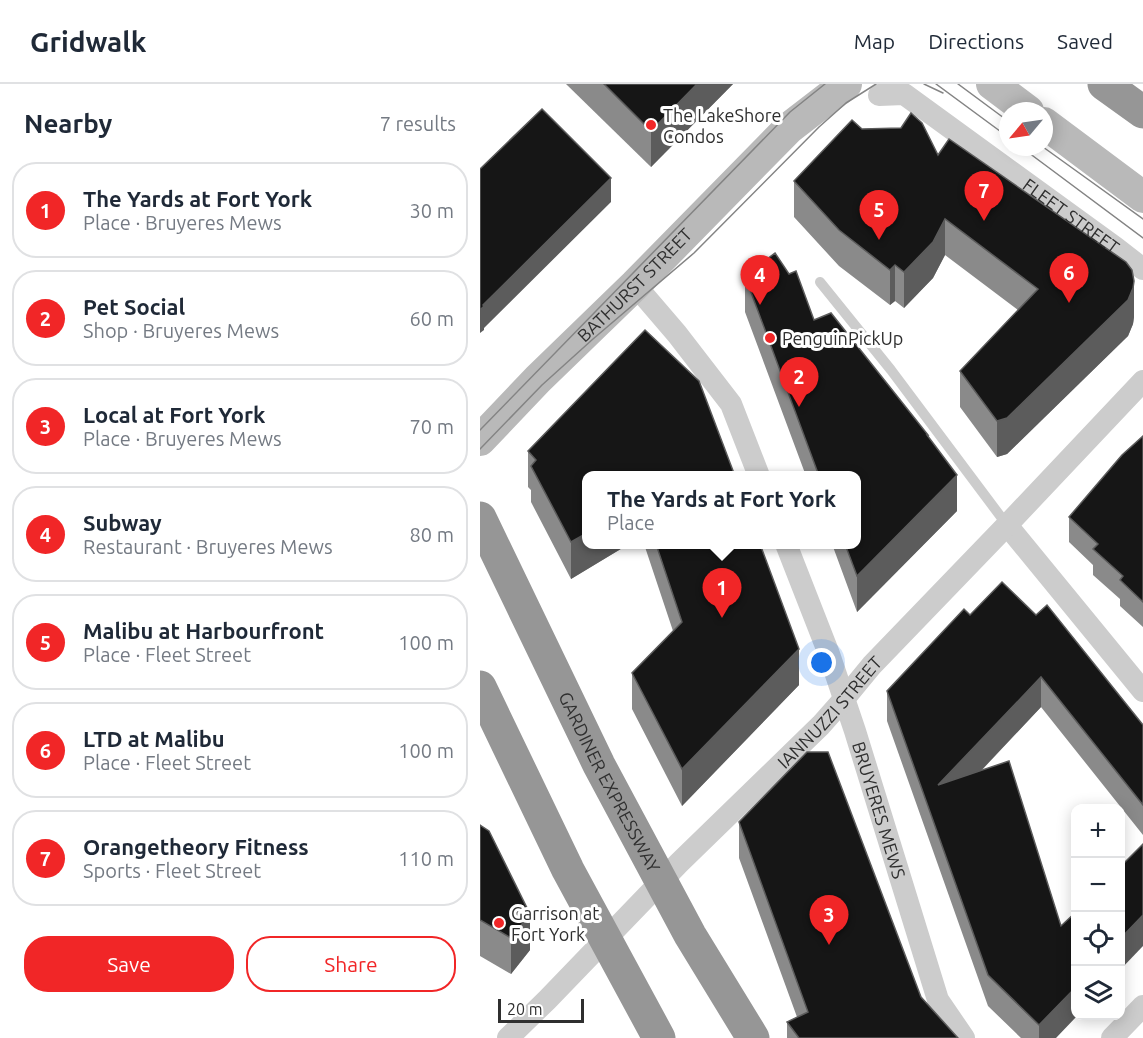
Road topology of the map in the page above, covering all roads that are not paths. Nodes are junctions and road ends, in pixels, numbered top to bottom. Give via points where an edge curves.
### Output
1 (814, 84) edge
2 (846, 84) edge
3 (992, 84) edge
4 (1104, 84) edge
5 (879, 94) dead end
6 (1016, 102) edge
7 (1143, 112) edge
8 (789, 128) junction
9 (1053, 130) edge
10 (1143, 197) edge
11 (1143, 269) edge
12 (820, 282) dead end
13 (635, 285) junction
14 (1143, 381) edge
15 (480, 440) edge
16 (757, 471) edge
17 (480, 518) edge
18 (1007, 525) junction
19 (788, 549) edge
20 (480, 687) edge
21 (1143, 691) edge
22 (844, 699) junction
23 (1143, 1006) edge
24 (508, 1038) edge
25 (659, 1038) edge
26 (753, 1038) edge
27 (964, 1038) edge
28 (1112, 1038) edge

1 - 8 main road, BATHURST STREET
2 - 8 main road, BATHURST STREET
3 - 6 main road
4 - 7 highway
5 - 11 street, FLEET STREET via 904,94
8 - 13 main road, BATHURST STREET
9 - 10 main road
12 - 18 lane
13 - 15 main road, BATHURST STREET
13 - 16 street via 731,404
14 - 18 street, IANNUZZI STREET
17 - 26 highway, GARDINER EXPRESSWAY, bridge via 599,765 690,935
18 - 21 street
18 - 22 street, IANNUZZI STREET via 872,664
19 - 22 street, BRUYERES MEWS
20 - 25 highway, bridge via 568,870
22 - 24 street, IANNUZZI STREET
22 - 27 street, BRUYERES MEWS via 938,1000
23 - 28 street

